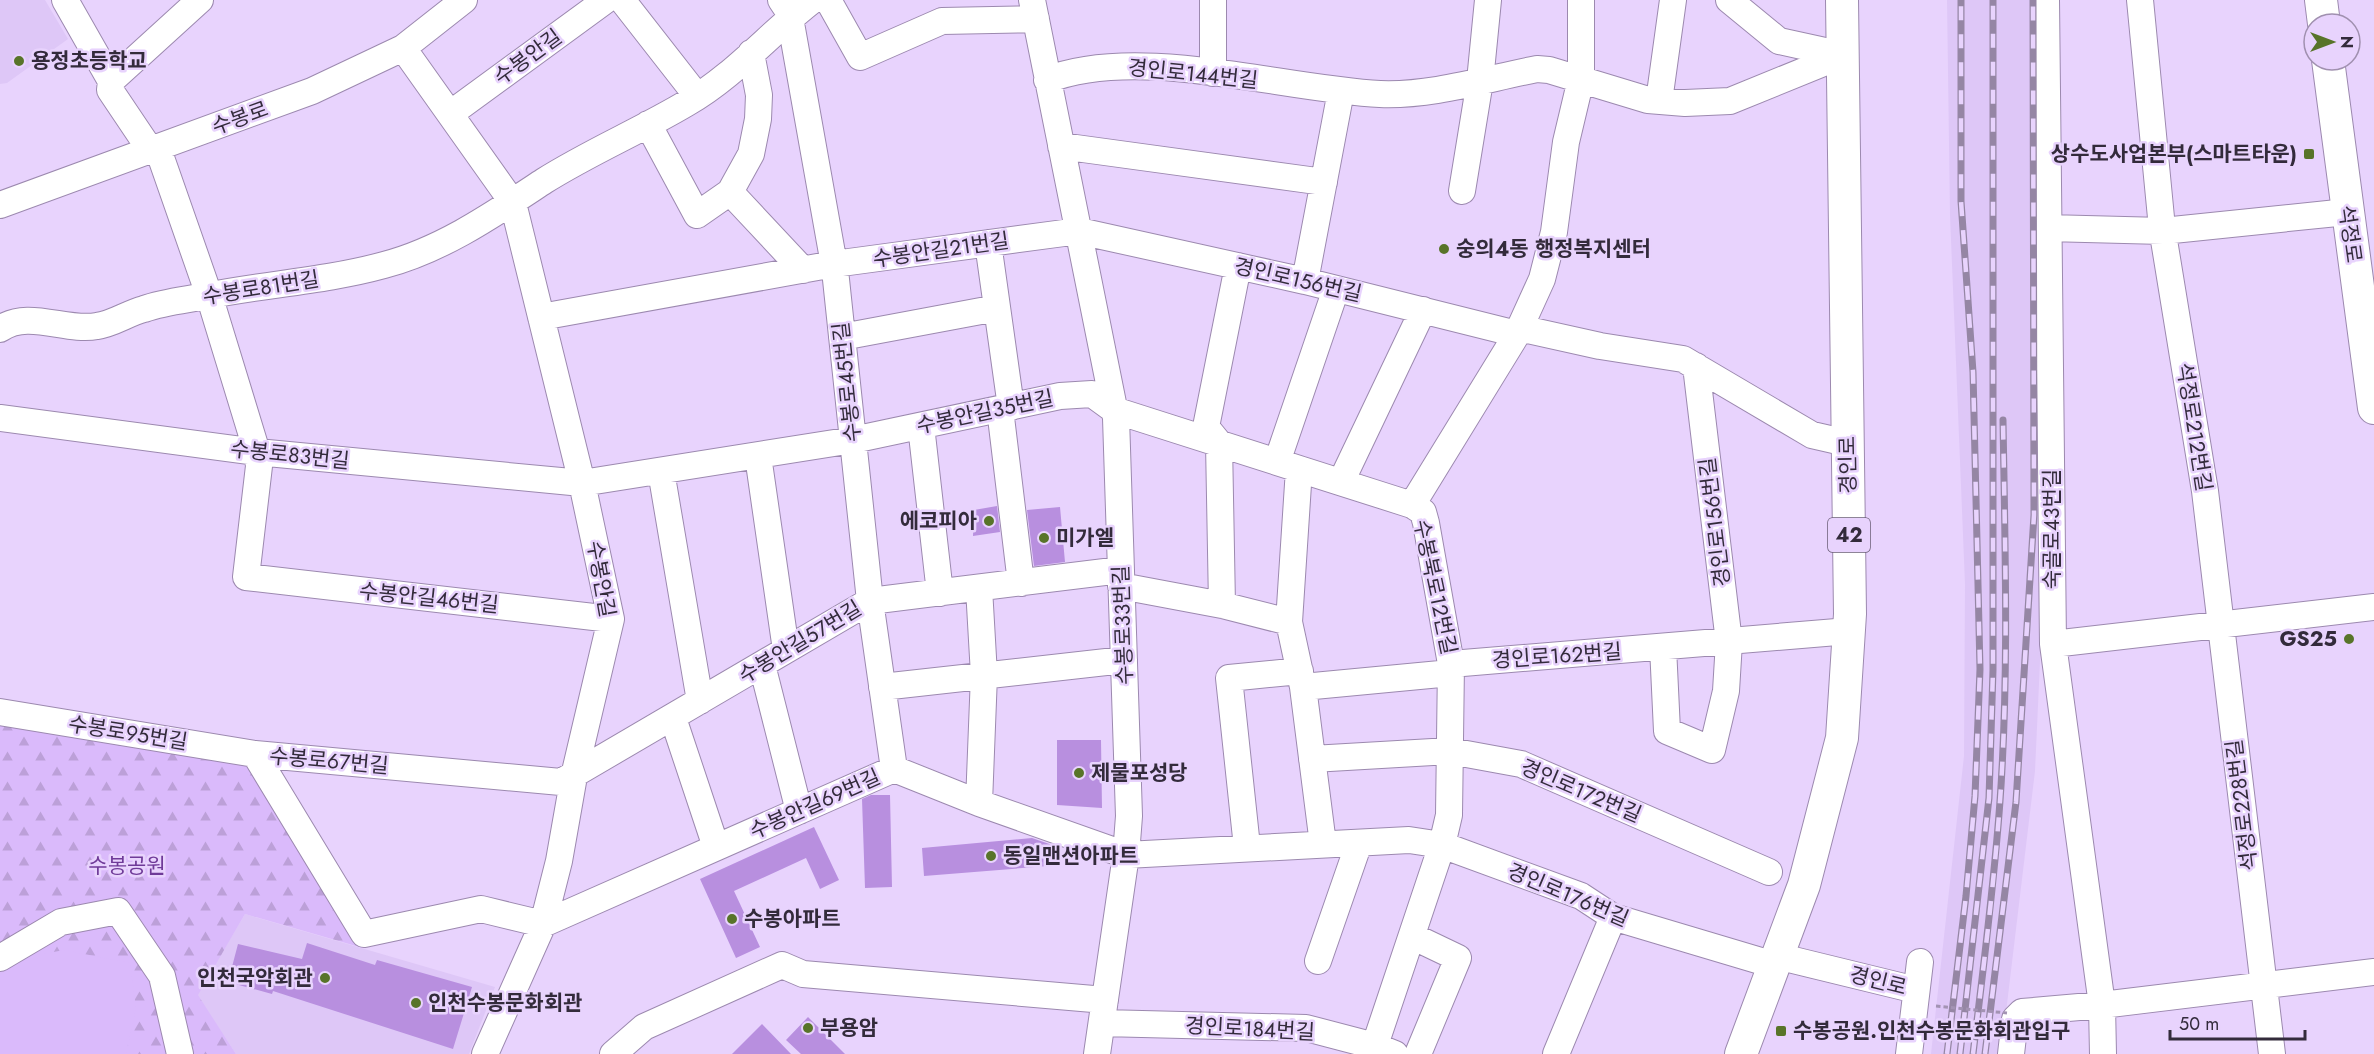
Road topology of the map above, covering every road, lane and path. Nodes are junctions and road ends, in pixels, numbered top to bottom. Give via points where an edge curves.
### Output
1 (65, 0) edge
2 (200, 0) edge
3 (464, 0) edge
4 (606, 0) edge
5 (622, 0) edge
6 (813, 0) edge
7 (828, 0) edge
8 (1213, 0) edge
9 (1488, 0) edge
10 (1581, 0) edge
11 (1673, 0) edge
12 (1729, 0) edge
13 (1842, 0) edge
14 (2046, 0) edge
15 (2140, 0) edge
16 (785, 9) edge
17 (1034, 10) edge
18 (403, 48) junction
19 (750, 53) junction
20 (1843, 55) junction
21 (2330, 72) edge
22 (1213, 73) junction
23 (1581, 79) junction
24 (1047, 80) junction
25 (111, 81) junction
26 (1480, 81) junction
27 (1341, 91) junction
28 (697, 96) junction
29 (1659, 101) junction
30 (450, 114) junction
31 (648, 124) junction
32 (1061, 146) junction
33 (155, 150) junction
34 (1324, 182) junction
35 (1462, 191) dead end
36 (730, 192) junction
37 (513, 203) junction
38 (0, 205) edge
39 (2347, 212) junction
40 (2047, 228) junction
41 (2162, 229) junction
42 (1079, 231) junction
43 (988, 243) junction
44 (834, 264) junction
45 (1238, 266) junction
46 (803, 270) junction
47 (1305, 281) junction
48 (1336, 289) junction
49 (208, 295) junction
50 (997, 308) junction
51 (1424, 310) junction
52 (541, 317) junction
53 (0, 329) edge
54 (1518, 331) junction
55 (842, 337) junction
56 (1696, 366) junction
57 (2374, 401) edge
58 (1006, 408) junction
59 (1114, 410) junction
60 (0, 418) edge
61 (921, 426) junction
62 (853, 440) junction
63 (1219, 443) junction
64 (1847, 443) junction
65 (257, 452) junction
66 (758, 456) junction
67 (1288, 465) junction
68 (661, 471) junction
69 (1341, 482) junction
70 (582, 483) junction
71 (1412, 505) junction
72 (1121, 578) junction
73 (1021, 583) junction
74 (979, 588) junction
75 (940, 593) junction
76 (870, 601) junction
77 (1222, 605) junction
78 (2374, 607) edge
79 (611, 619) junction
80 (1289, 622) junction
81 (2221, 625) junction
82 (1849, 631) junction
83 (1729, 642) junction
84 (2053, 644) junction
85 (1663, 648) junction
86 (786, 650) junction
87 (1124, 660) junction
88 (762, 665) junction
89 (1451, 668) junction
90 (984, 675) junction
91 (1302, 679) junction
92 (882, 687) junction
93 (700, 701) junction
94 (0, 712) edge
95 (673, 718) junction
96 (1450, 751) junction
97 (255, 754) junction
98 (1312, 759) junction
99 (894, 769) junction
100 (574, 776) junction
101 (979, 803) junction
102 (799, 811) junction
103 (1359, 843) junction
104 (1323, 844) junction
105 (1442, 845) junction
106 (1247, 847) junction
107 (716, 848) junction
108 (1126, 855) junction
109 (1769, 872) dead end
110 (1613, 916) junction
111 (543, 924) junction
112 (1412, 936) junction
113 (0, 958) edge
114 (1776, 961) junction
115 (1318, 962) dead end
116 (1920, 962) dead end
117 (2374, 972) edge
118 (2264, 986) junction
119 (1916, 990) junction
120 (2102, 1005) junction
121 (1936, 1006) dead end
122 (1103, 1012) junction
123 (2011, 1016) junction
124 (1381, 1051) edge
125 (180, 1054) edge
126 (486, 1054) edge
127 (613, 1054) edge
128 (1097, 1054) edge
129 (1418, 1054) edge
130 (1556, 1054) edge
131 (1741, 1054) edge
132 (1909, 1054) edge
133 (2011, 1054) edge
134 (2103, 1054) edge
135 (2272, 1054) edge

1 - 25 street
2 - 25 street
3 - 18 street, 수봉로
4 - 30 street, 수봉안길
5 - 28 street
6 - 16 street, 수봉로81번길
7 - 17 street, 수봉로33번길 via 860,57 942,21
8 - 22 street
9 - 26 street
10 - 23 street, 수봉북로12번길
11 - 29 street
12 - 20 street via 1779,41
13 - 20 main road, 경인로 / 42
14 - 40 street, 숙골로43번길
15 - 41 street, 석정로212번길
16 - 19 street, 수봉로81번길
16 - 44 street, 수봉로45번길
17 - 24 street, 수봉로33번길
18 - 30 street, 수봉안길
18 - 33 street, 수봉로 via 312,91
19 - 28 street, 수봉로81번길
19 - 36 street via 759,95 758,119 750,154
20 - 29 street, 경인로144번길 via 1730,101
20 - 64 main road, 경인로 / 42
21 - 39 main road, 석정로
22 - 24 street, 경인로144번길 via 1106,66
22 - 27 street, 경인로144번길
23 - 26 street, 경인로144번길 via 1537,69
23 - 29 street, 경인로144번길
23 - 54 street, 수봉북로12번길 via 1566,142 1554,232 1542,279
24 - 32 street, 수봉로33번길
25 - 33 street via 110,90
26 - 27 street, 경인로144번길 via 1409,94
26 - 35 street
27 - 34 street
28 - 31 street, 수봉로81번길
30 - 37 street, 수봉안길
31 - 36 street via 697,216
31 - 37 street, 수봉로81번길
32 - 34 street
32 - 42 street, 수봉로33번길
33 - 38 street, 수봉로
33 - 49 street
34 - 47 street
36 - 46 street
37 - 49 street, 수봉로81번길 via 458,235 385,265
37 - 52 street, 수봉안길
39 - 41 street
39 - 57 main road, 석정로
40 - 41 street
40 - 84 street, 숙골로43번길
41 - 81 street, 석정로212번길 via 2205,491
42 - 43 street, 수봉안길21번길
42 - 45 street, 경인로156번길
42 - 59 street, 수봉로33번길
43 - 44 street, 수봉안길21번길
43 - 50 street
44 - 46 street, 수봉안길21번길
44 - 55 street, 수봉로45번길
45 - 47 street, 경인로156번길
45 - 63 street via 1206,427
46 - 52 street, 수봉안길21번길
47 - 48 street, 경인로156번길
48 - 51 street, 경인로156번길
48 - 67 street
49 - 53 street, 수봉로81번길 via 145,308 98,326 69,327 39,321 8,324
49 - 65 street
50 - 55 street
50 - 58 street
51 - 54 street, 경인로156번길
51 - 69 street
52 - 70 street, 수봉안길
54 - 56 street, 경인로156번길 via 1683,359
54 - 71 street, 수봉북로12번길
55 - 62 street, 수봉로45번길
56 - 64 street, 경인로156번길 via 1812,435
56 - 83 street, 경인로156번길
58 - 59 street, 수봉안길35번길 via 1092,393
58 - 61 street, 수봉안길35번길
58 - 73 street
59 - 63 street, 수봉안길35번길
59 - 72 street, 수봉로33번길
60 - 65 street, 수봉로83번길
61 - 62 street, 수봉안길35번길
61 - 75 street
62 - 66 street, 수봉안길35번길
62 - 76 street, 수봉로45번길
63 - 67 street, 수봉안길35번길
63 - 77 street
64 - 82 main road, 경인로 / 42
65 - 70 street, 수봉로83번길
65 - 79 street, 수봉안길46번길 via 259,466 246,577
66 - 68 street, 수봉안길35번길
66 - 86 street
67 - 69 street, 수봉안길35번길
67 - 80 street
68 - 70 street, 수봉안길35번길
68 - 93 street
69 - 71 street, 수봉안길35번길
70 - 79 street, 수봉안길
71 - 89 street, 수봉북로12번길 via 1423,513 1426,523
72 - 73 street, 수봉안길57번길
72 - 77 street, 수봉안길57번길
72 - 87 street, 수봉로33번길
73 - 74 street, 수봉안길57번길
74 - 75 street, 수봉안길57번길
74 - 90 street
75 - 76 street, 수봉안길57번길
76 - 86 street, 수봉안길57번길
76 - 92 street, 수봉로45번길
77 - 80 street, 수봉안길57번길
78 - 81 street
79 - 100 street, 수봉안길
80 - 91 street
81 - 84 street
81 - 118 street, 석정로228번길
82 - 83 street, 경인로162번길
82 - 114 main road, 경인로 / 42 via 1842,738 1804,885
83 - 85 street, 경인로162번길
83 - 85 street via 1726,691 1712,750 1667,731
84 - 120 street, 숙골로43번길
85 - 89 street, 경인로162번길
86 - 88 street, 수봉안길57번길
87 - 90 street
87 - 108 street, 수봉로33번길 via 1129,816
88 - 93 street, 수봉안길57번길
88 - 102 street
89 - 91 street, 경인로162번길
89 - 96 street, 수봉북로12번길
90 - 92 street
90 - 101 street
91 - 98 street
91 - 106 street via 1229,678
92 - 99 street, 수봉로45번길
93 - 95 street, 수봉안길57번길
94 - 97 street, 수봉로95번길
95 - 100 street, 수봉안길57번길
95 - 107 street
96 - 98 street, 경인로172번길
96 - 105 street, 수봉북로12번길 via 1449,816
96 - 109 street, 경인로172번길 via 1521,764
97 - 100 street, 수봉로67번길 via 544,782 561,782
97 - 111 street, 수봉로67번길 via 363,934 481,909
98 - 104 street
99 - 101 street, 수봉안길69번길
99 - 102 street, 수봉안길69번길
100 - 111 street, 수봉안길
101 - 108 street, 수봉안길69번길
102 - 107 street, 수봉안길69번길
103 - 104 street, 경인로176번길
103 - 105 street, 경인로176번길 via 1409,840
103 - 115 street
104 - 106 street, 경인로176번길
105 - 110 street, 경인로176번길 via 1581,896
105 - 112 street, 수봉북로12번길
106 - 108 street, 경인로176번길
107 - 111 street, 수봉안길69번길
108 - 122 street, 수봉로33번길
110 - 114 street, 경인로176번길
110 - 130 street
111 - 126 street, 수봉안길
112 - 124 street, 수봉북로12번길
112 - 129 street via 1458,958
113 - 125 street via 61,922 118,911 162,976
114 - 119 street, 경인로
114 - 131 main road, 경인로 / 42
116 - 119 street
117 - 118 street
118 - 120 street
118 - 135 street, 석정로228번길
119 - 132 street, 경인로
120 - 123 street
120 - 134 street, 숙골로43번길
121 - 123 path, bridge
122 - 124 street, 경인로184번길 via 1306,1028
122 - 127 street via 803,974 782,965 644,1027
122 - 128 street, 수봉로33번길
123 - 133 street

